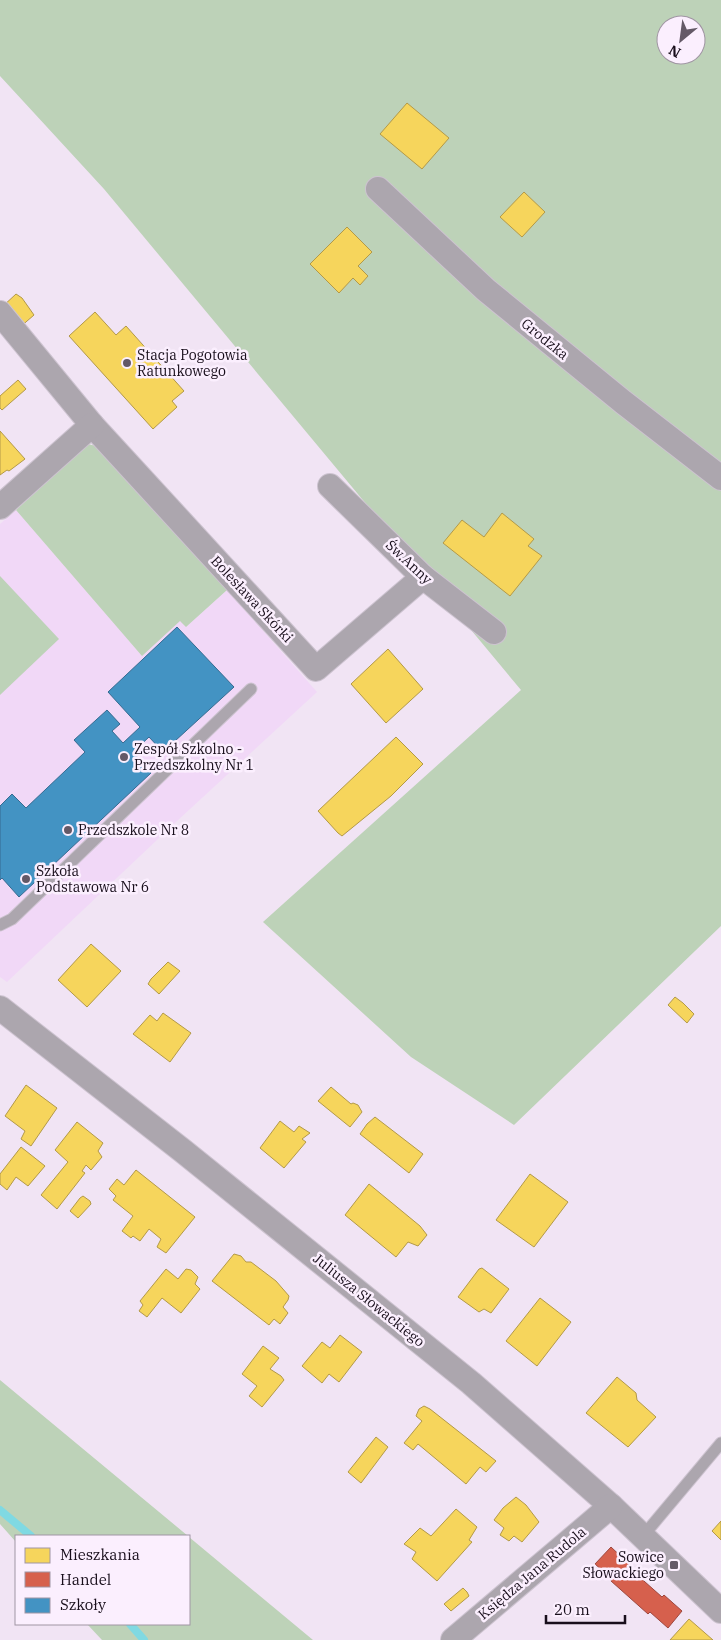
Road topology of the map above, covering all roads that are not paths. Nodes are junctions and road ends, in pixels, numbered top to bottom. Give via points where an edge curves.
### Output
1 (378, 189) dead end
2 (0, 313) edge
3 (92, 425) junction
4 (721, 478) edge
5 (330, 486) dead end
6 (0, 507) edge
7 (423, 577) junction
8 (494, 632) dead end
9 (251, 689) dead end
10 (0, 925) edge
11 (0, 1008) edge
12 (721, 1443) edge
13 (611, 1506) junction
14 (643, 1536) junction
15 (721, 1611) edge
16 (453, 1640) edge

1 - 4 street, Grodzka via 486,290
2 - 3 street, Bolesława Skórki
3 - 6 street
3 - 7 street, Bolesława Skórki via 316,669
5 - 7 street, Św.Anny
7 - 8 street, Św.Anny
9 - 10 lane via 12,919
11 - 13 street, Juliusza Słowackiego via 354,1287
12 - 14 lane
13 - 14 street, Juliusza Słowackiego
13 - 16 street, Księdza Jana Rudola
14 - 15 street, Juliusza Słowackiego

